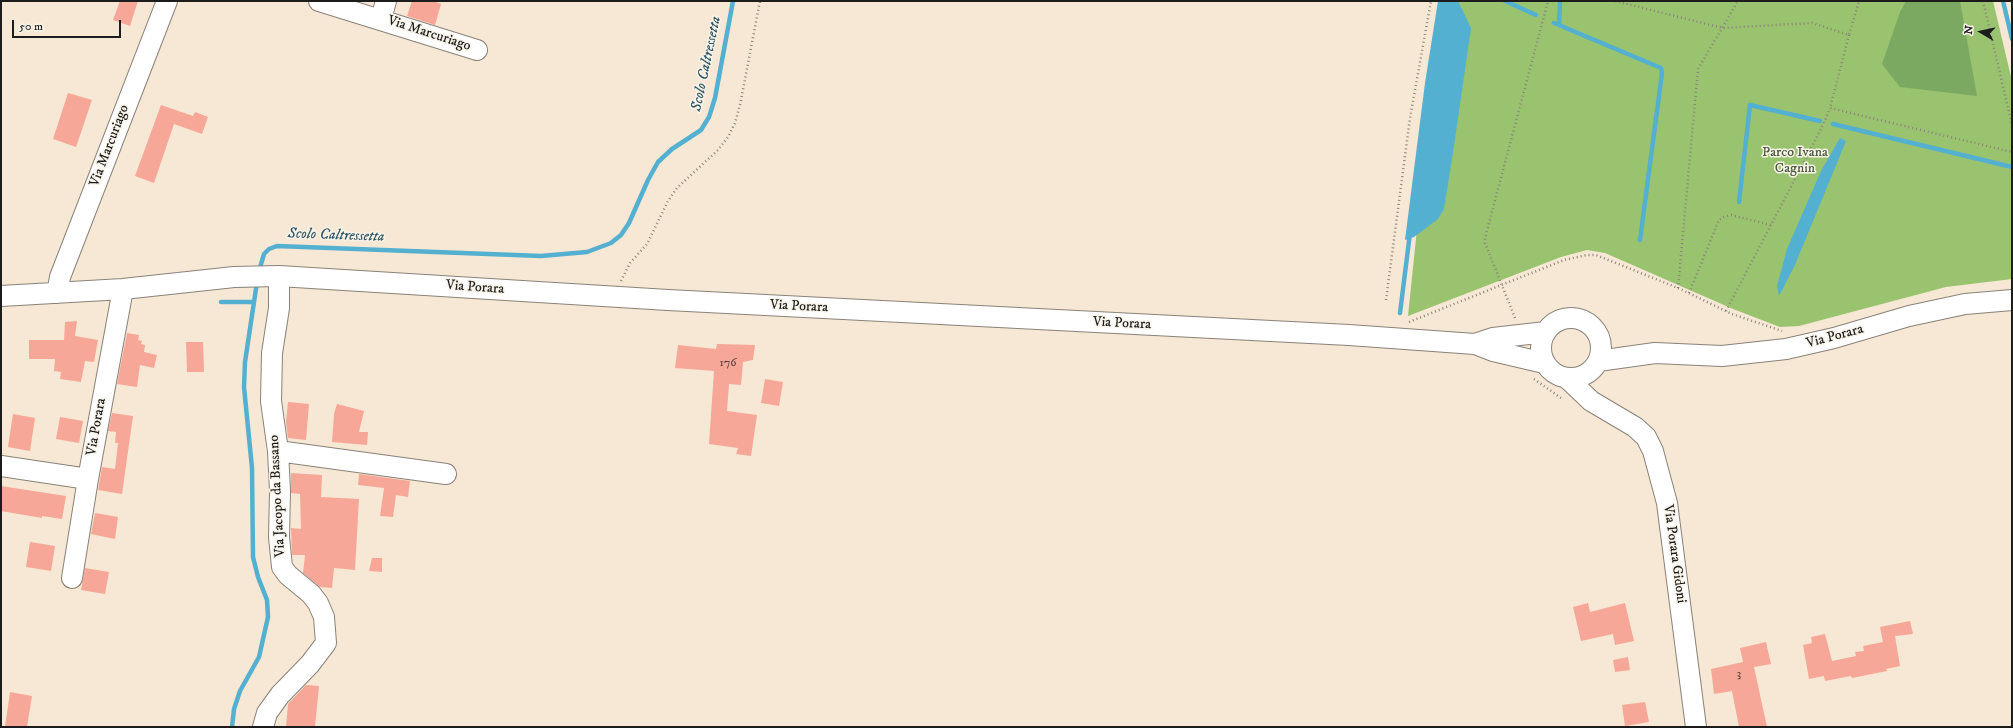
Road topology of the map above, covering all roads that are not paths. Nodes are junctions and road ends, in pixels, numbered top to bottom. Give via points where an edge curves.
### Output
1 (166, 1) edge
2 (319, 1) edge
3 (384, 10) edge
4 (476, 50) dead end
5 (273, 276) junction
6 (123, 289) junction
7 (57, 293) junction
8 (1, 296) edge
9 (2012, 300) edge
10 (1546, 332) junction
11 (1599, 337) junction
12 (1476, 344) junction
13 (1655, 353) junction
14 (1544, 363) junction
15 (1596, 365) junction
16 (1568, 378) junction
17 (1602, 408) junction
18 (278, 451) junction
19 (1, 466) edge
20 (446, 474) dead end
21 (88, 478) junction
22 (72, 578) dead end
23 (263, 727) edge
24 (1696, 727) edge

1 - 7 street, Via Marcuriago via 60,277
2 - 3 street, Via Marcuriago
3 - 4 street, Via Marcuriago
5 - 6 street, Via Porara via 234,277
5 - 12 street, Via Porara
5 - 18 street, Via Jacopo da Bassano via 279,308 272,354 271,401
6 - 7 street, Via Porara
6 - 21 street, Via Porara
7 - 8 street, Via Porara
9 - 13 street, Via Porara via 1965,304 1909,316 1786,349 1722,356
10 - 11 street, Via Porara via 1556,321 1570,318 1578,319 1592,327
10 - 12 street, Via Porara via 1493,338
10 - 14 street via 1541,347
11 - 13 street, Via Porara
11 - 15 street via 1601,345
12 - 14 street, Via Porara via 1493,351
13 - 15 street, Via Porara
14 - 16 street, Via Porara via 1553,373
15 - 16 street, Via Porara via 1580,377
15 - 17 street via 1596,391
16 - 17 street, Via Porara Gidoni via 1591,401
17 - 24 street, Via Porara Gidoni via 1635,426 1646,437 1654,451 1667,503
18 - 20 street
18 - 23 street, Via Jacopo da Bassano via 282,567 318,603 324,617 326,642 310,664 280,695 267,713
19 - 21 street
21 - 22 street, Via Porara

